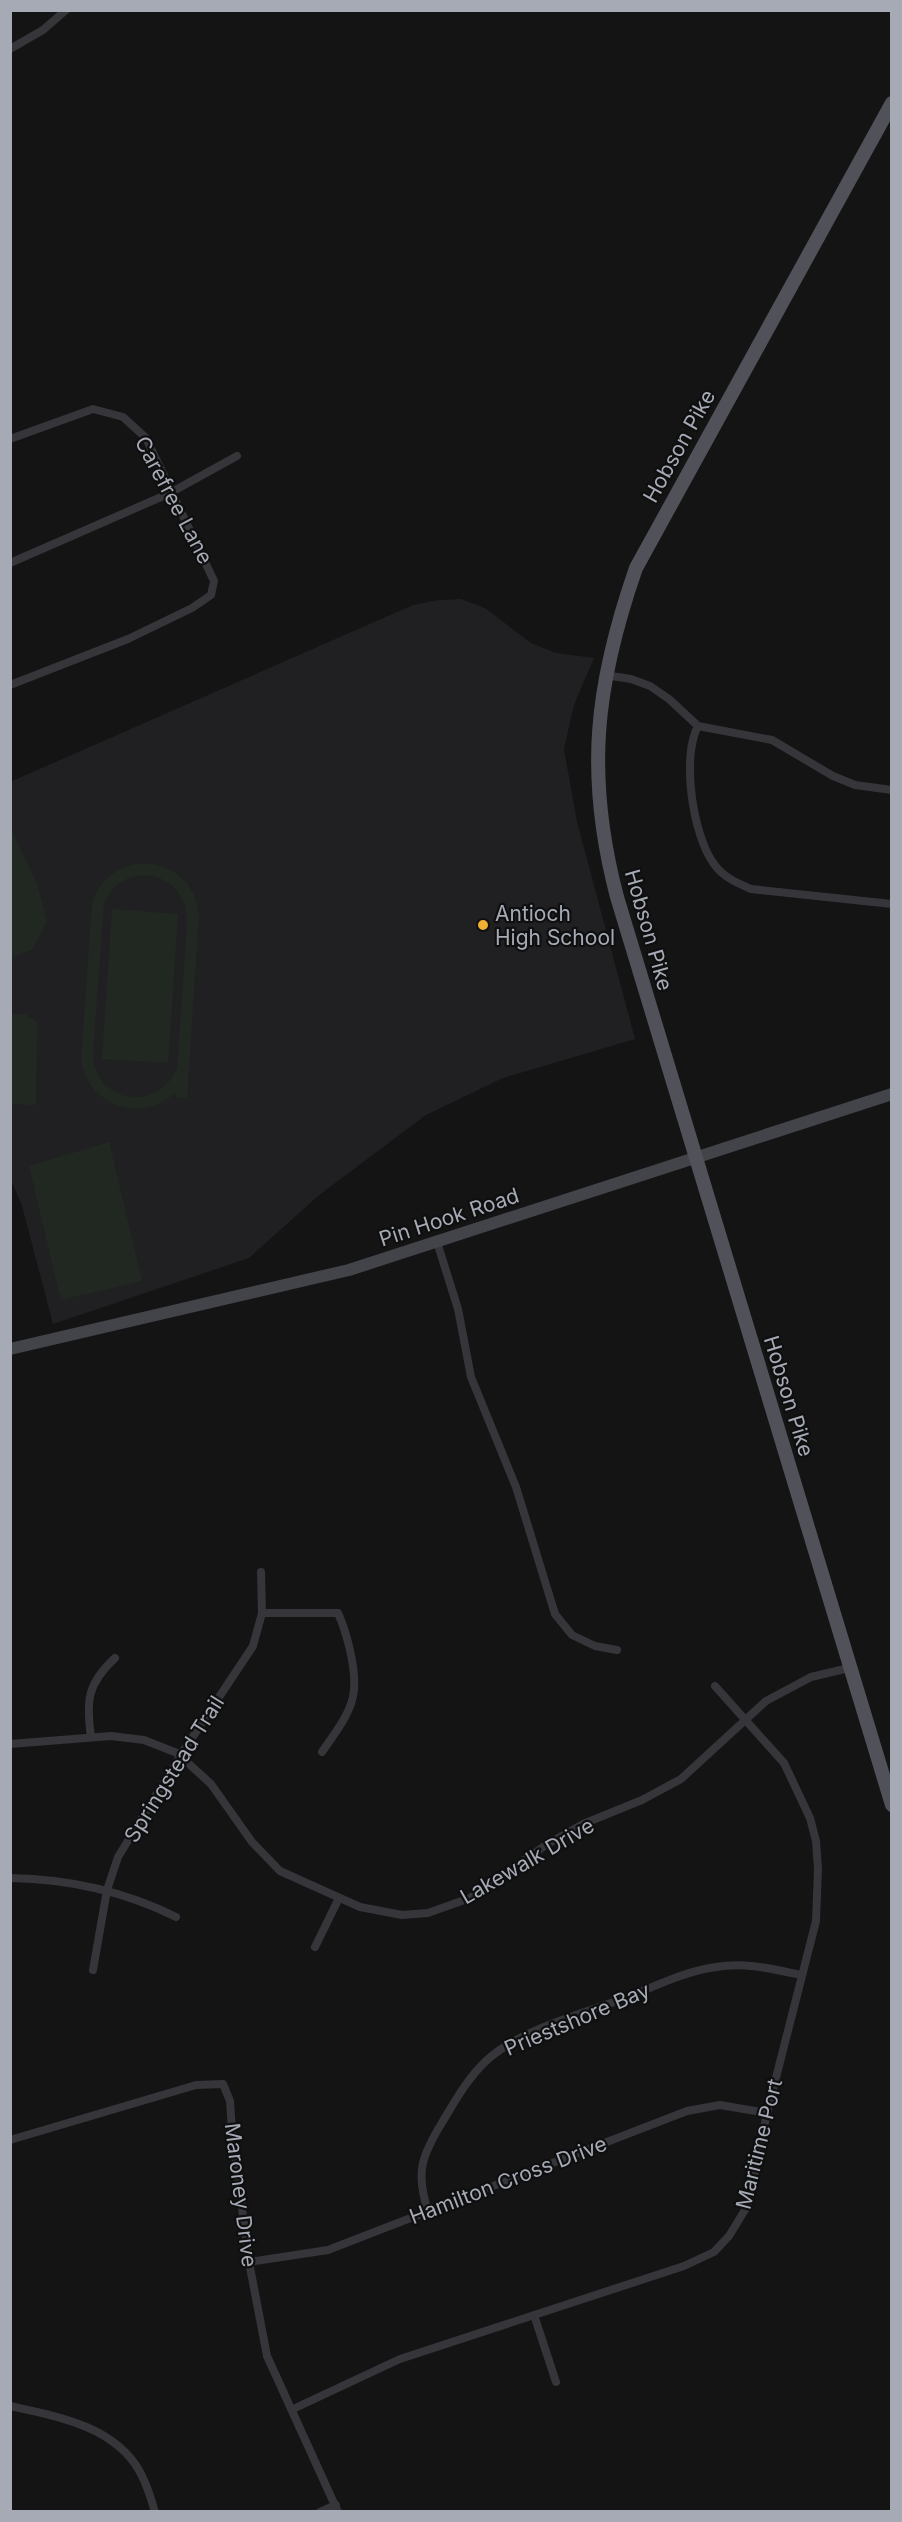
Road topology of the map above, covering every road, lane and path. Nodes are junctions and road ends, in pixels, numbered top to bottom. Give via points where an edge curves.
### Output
1 (66, 10) edge
2 (10, 49) edge
3 (891, 103) edge
4 (10, 439) edge
5 (237, 456) dead end
6 (170, 492) junction
7 (10, 563) edge
8 (606, 675) junction
9 (10, 685) edge
10 (698, 726) junction
11 (891, 790) edge
12 (891, 904) edge
13 (891, 1094) edge
14 (696, 1158) junction
15 (437, 1242) junction
16 (10, 1349) edge
17 (261, 1572) dead end
18 (262, 1612) junction
19 (618, 1650) dead end
20 (115, 1658) dead end
21 (849, 1668) junction
22 (715, 1686) dead end
23 (747, 1720) junction
24 (91, 1737) junction
25 (10, 1744) edge
26 (322, 1752) dead end
27 (180, 1756) junction
28 (891, 1805) edge
29 (10, 1878) edge
30 (107, 1890) junction
31 (339, 1898) junction
32 (176, 1917) dead end
33 (315, 1947) dead end
34 (93, 1970) dead end
35 (801, 1975) junction
36 (767, 2113) junction
37 (10, 2140) edge
38 (428, 2211) junction
39 (249, 2262) junction
40 (534, 2315) junction
41 (556, 2382) dead end
42 (10, 2406) edge
43 (293, 2409) junction
44 (337, 2508) edge
45 (155, 2511) edge
46 (320, 2511) edge

1 - 2 street via 43,30
3 - 8 main road, Hobson Pike via 636,568 619,617
4 - 6 street, Carefree Lane via 93,409 123,417 146,438
5 - 6 street
6 - 7 street
6 - 9 street, Carefree Lane via 212,575 211,595 128,639
8 - 10 street via 650,686
8 - 14 main road, Hobson Pike via 597,768 607,859
10 - 11 street via 772,740 833,776 855,785
10 - 12 street via 691,756 695,811 700,838 719,870 751,889
13 - 14 street, Pin Hook Road
14 - 15 street, Pin Hook Road
14 - 21 main road, Hobson Pike
15 - 16 street, Pin Hook Road via 349,1270
15 - 19 street via 458,1309 471,1377 516,1487 555,1614 572,1635 595,1646
17 - 18 street, Springstead Trail
18 - 26 street via 338,1613 345,1630 354,1691 344,1719
18 - 27 street, Springstead Trail via 253,1646
20 - 24 street via 95,1680 89,1695
21 - 23 street, Lakewalk Drive via 811,1677 766,1701
21 - 28 main road, Hobson Pike
22 - 23 street, Maritime Port
23 - 31 street, Lakewalk Drive via 681,1779 583,1824 470,1898 428,1913 402,1915 360,1907
23 - 35 street, Maritime Port via 784,1762 810,1818 816,1841 816,1921
24 - 25 street, Lakewalk Drive
24 - 27 street, Lakewalk Drive via 144,1740
27 - 30 street, Springstead Trail via 118,1857
27 - 31 street, Lakewalk Drive via 211,1784 252,1842 280,1871
29 - 30 street via 44,1878
30 - 32 street
30 - 34 street, Springstead Trail
31 - 33 street
35 - 36 street, Maritime Port
35 - 38 street, Priestshore Bay via 762,1966 714,1967 513,2041 484,2062 430,2145 420,2180
36 - 38 street, Hamilton Cross Drive via 720,2105 687,2111
36 - 40 street, Maritime Port via 748,2205 714,2252 684,2266
37 - 39 street, Maroney Drive via 196,2085 224,2084 230,2100
38 - 39 street, Hamilton Cross Drive via 314,2254
39 - 43 street, Maroney Drive via 267,2356
40 - 41 street
40 - 43 street, Maritime Port via 400,2359
42 - 45 street via 65,2419 108,2438 139,2470
43 - 44 street, Maroney Drive
44 - 46 street

